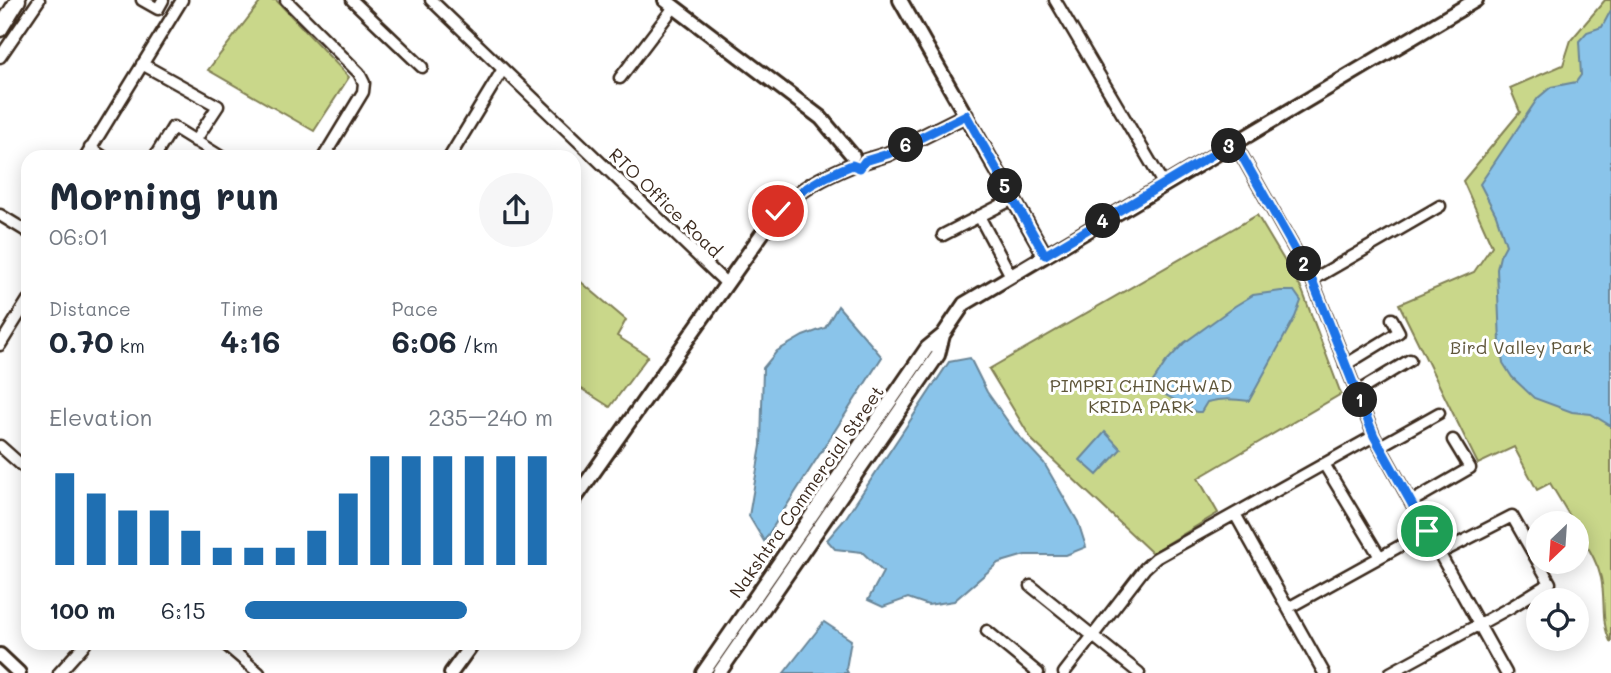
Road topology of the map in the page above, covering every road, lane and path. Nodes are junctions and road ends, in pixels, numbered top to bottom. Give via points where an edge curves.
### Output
1 (18, 0) edge
2 (39, 0) edge
3 (142, 0) edge
4 (163, 0) edge
5 (182, 0) edge
6 (286, 0) edge
7 (352, 0) edge
8 (431, 0) edge
9 (1055, 0) edge
10 (1476, 0) edge
11 (902, 1) edge
12 (669, 3) edge
13 (0, 29) edge
14 (0, 57) edge
15 (142, 64) junction
16 (422, 68) dead end
17 (503, 69) junction
18 (620, 78) dead end
19 (966, 115) junction
20 (195, 141) junction
21 (1234, 142) junction
22 (90, 150) edge
23 (159, 150) edge
24 (210, 150) edge
25 (328, 150) edge
26 (454, 150) edge
27 (857, 160) junction
28 (1164, 185) junction
29 (1013, 199) junction
30 (1440, 206) dead end
31 (0, 215) edge
32 (979, 216) junction
33 (21, 228) edge
34 (943, 235) dead end
35 (1045, 255) junction
36 (1011, 276) junction
37 (1312, 280) junction
38 (727, 284) junction
39 (21, 311) edge
40 (1392, 319) dead end
41 (943, 335) junction
42 (0, 345) edge
43 (1410, 360) dead end
44 (1345, 365) junction
45 (1357, 392) junction
46 (1439, 413) dead end
47 (1374, 436) junction
48 (1453, 440) dead end
49 (0, 446) edge
50 (1380, 446) junction
51 (1324, 464) junction
52 (21, 465) edge
53 (581, 489) edge
54 (1411, 502) junction
55 (1235, 514) junction
56 (1427, 531) junction
57 (1440, 553) junction
58 (1380, 557) junction
59 (1031, 586) dead end
60 (1288, 608) junction
61 (1479, 624) junction
62 (987, 631) dead end
63 (1093, 635) junction
64 (80, 650) edge
65 (232, 650) edge
66 (468, 650) edge
67 (0, 655) edge
68 (19, 673) edge
69 (59, 673) edge
70 (259, 673) edge
71 (451, 673) edge
72 (703, 673) edge
73 (719, 673) edge
74 (1038, 673) edge
75 (1064, 673) edge
76 (1139, 673) edge
77 (1324, 673) edge
78 (1390, 673) edge
79 (1506, 673) edge

1 - 13 main road
2 - 14 street
3 - 4 street via 158,9
5 - 15 street
6 - 25 street via 364,83
7 - 16 street
8 - 17 street, RTO Office Road
9 - 28 street
10 - 21 street, Nakshtra Commercial Street
11 - 19 street
12 - 18 street
12 - 27 street via 821,118
15 - 20 street via 218,106
15 - 22 street
17 - 26 street
17 - 38 street, RTO Office Road
19 - 27 street via 888,154
19 - 29 street
20 - 23 street via 173,127
20 - 24 street
21 - 28 street, Nakshtra Commercial Street
21 - 37 street
27 - 38 street via 795,194
28 - 35 street, Nakshtra Commercial Street
29 - 32 street
29 - 35 street
30 - 37 street
31 - 33 street
32 - 34 street
32 - 36 street
35 - 36 street, Nakshtra Commercial Street
36 - 41 street, Nakshtra Commercial Street via 964,304
37 - 44 street
38 - 53 street
39 - 42 street
40 - 44 street via 1399,332
41 - 72 street, Nakshtra Commercial Street via 927,348
41 - 73 street, Nakshtra Commercial Street via 938,355
43 - 45 street
44 - 45 street
45 - 47 street
46 - 50 street
47 - 50 street
47 - 51 street
48 - 54 street via 1470,468
49 - 52 street
50 - 54 street
51 - 55 street
51 - 58 street
54 - 56 street
55 - 60 street
55 - 63 street via 1156,558
56 - 57 street
56 - 58 street
57 - 61 street
57 - 61 street via 1512,516 1550,583
58 - 60 street
59 - 63 street
60 - 77 street
61 - 78 street
61 - 79 street
62 - 74 street
63 - 75 street
63 - 76 street
64 - 69 street
65 - 70 street
66 - 71 street
67 - 68 street

